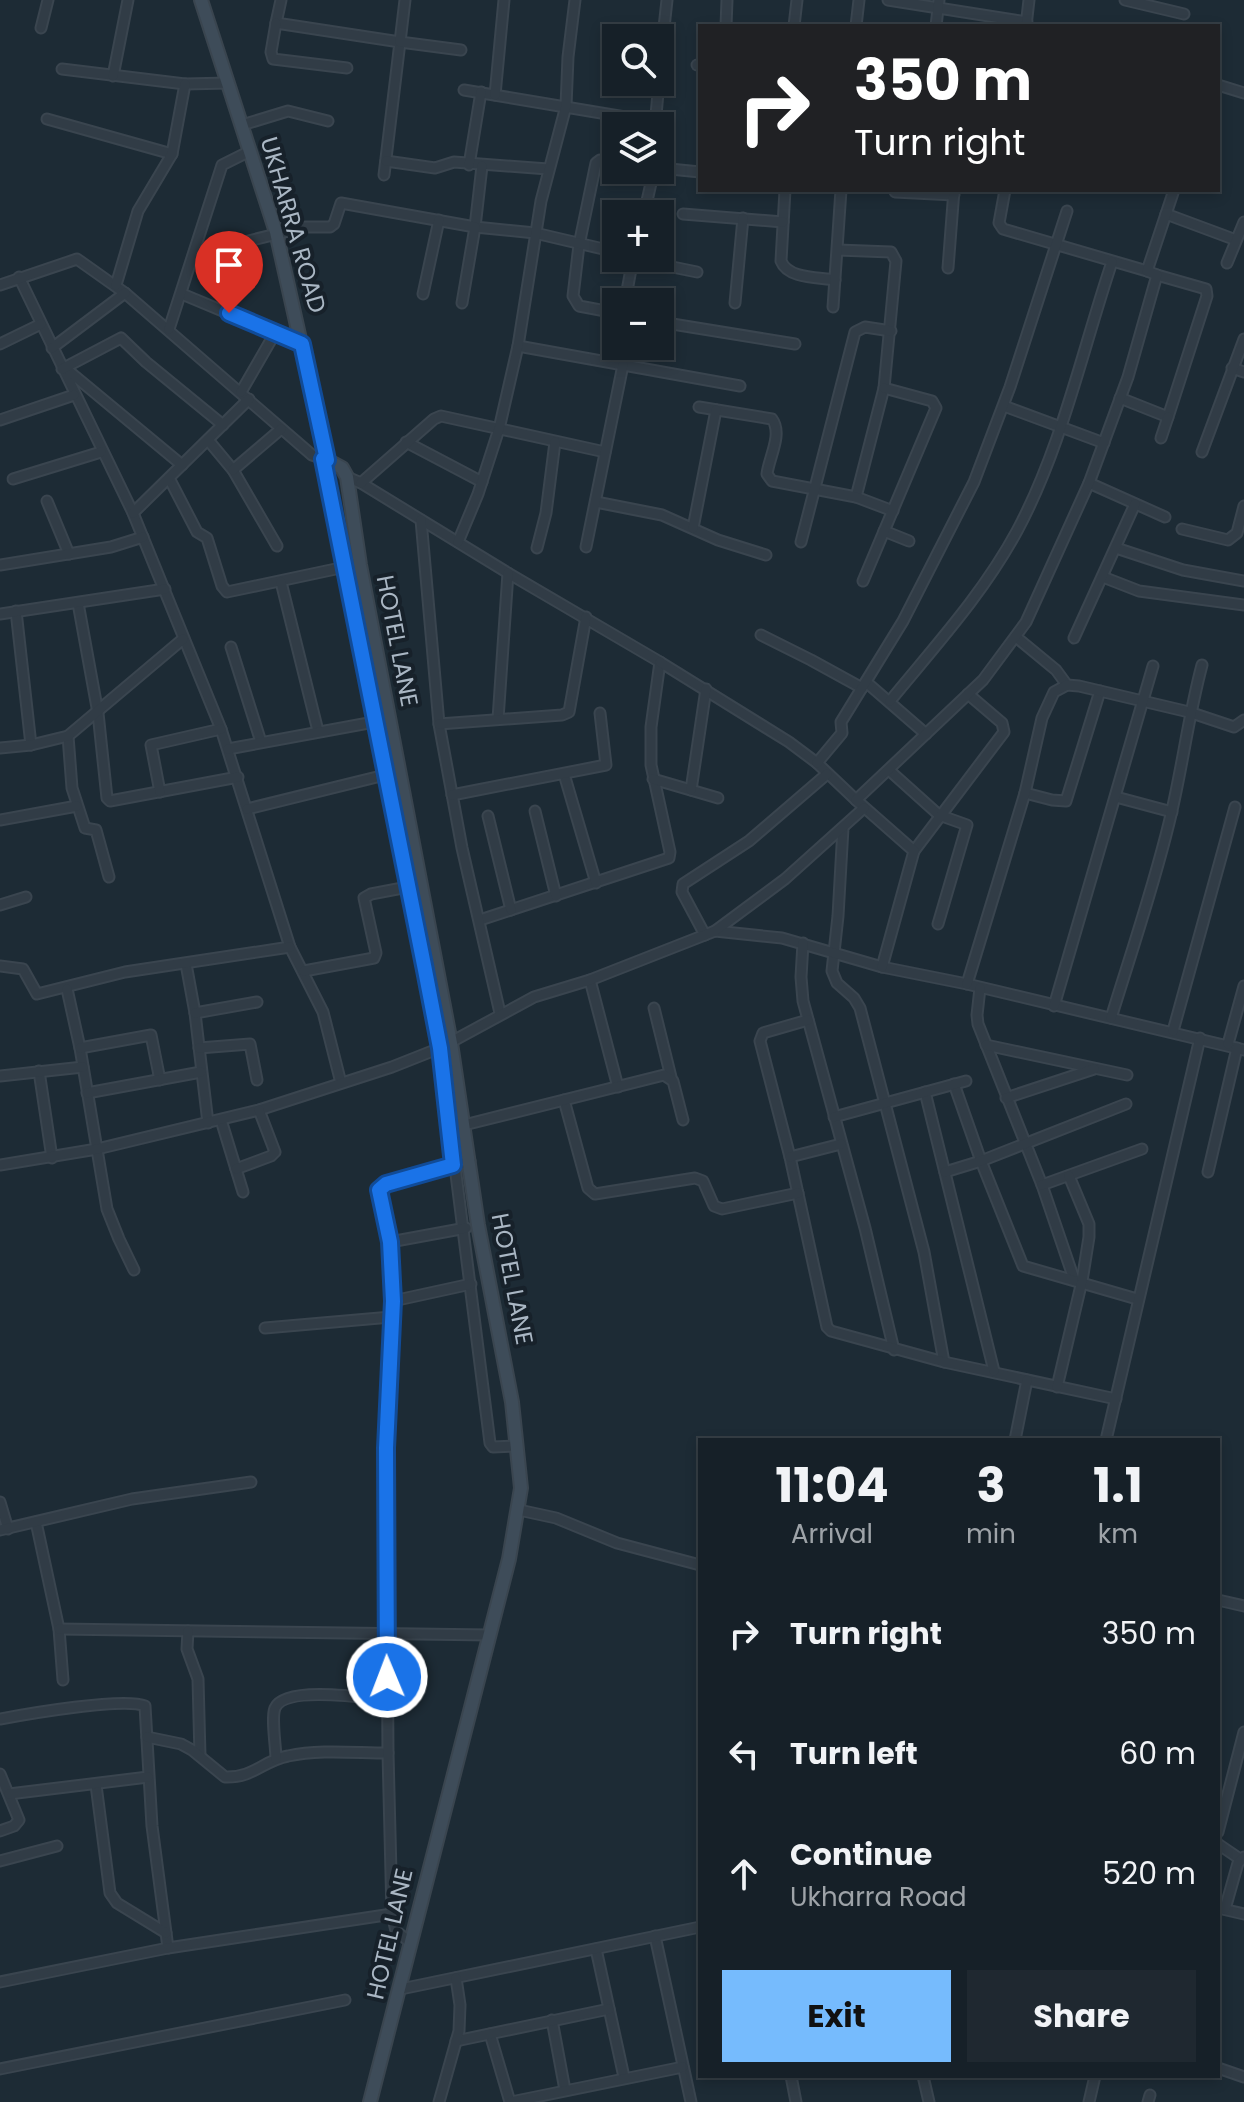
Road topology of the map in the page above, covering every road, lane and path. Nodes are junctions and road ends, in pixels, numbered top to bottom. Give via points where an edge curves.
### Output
1 (48, 0) edge
2 (128, 0) edge
3 (201, 0) edge
4 (281, 0) edge
5 (405, 0) edge
6 (504, 0) edge
7 (575, 0) edge
8 (667, 0) edge
9 (727, 0) edge
10 (797, 0) edge
11 (859, 0) edge
12 (888, 0) edge
13 (1029, 0) edge
14 (1125, 0) edge
15 (938, 4) edge
16 (1184, 14) dead end
17 (276, 23) junction
18 (664, 24) edge
19 (726, 24) edge
20 (794, 24) edge
21 (856, 24) edge
22 (936, 24) edge
23 (1026, 24) edge
24 (41, 28) dead end
25 (400, 42) junction
26 (461, 50) dead end
27 (347, 68) dead end
28 (62, 69) dead end
29 (113, 76) junction
30 (228, 83) junction
31 (185, 84) junction
32 (1220, 86) edge
33 (464, 90) dead end
34 (481, 92) junction
35 (1244, 93) edge
36 (495, 95) junction
37 (658, 96) edge
38 (566, 106) junction
39 (47, 119) dead end
40 (328, 121) dead end
41 (242, 125) junction
42 (250, 151) junction
43 (172, 154) junction
44 (602, 159) edge
45 (386, 161) junction
46 (469, 165) junction
47 (482, 166) junction
48 (548, 169) junction
49 (674, 169) edge
50 (698, 172) edge
51 (384, 175) dead end
52 (785, 192) edge
53 (841, 192) edge
54 (895, 192) dead end
55 (954, 192) edge
56 (1005, 192) edge
57 (1173, 192) edge
58 (1067, 211) dead end
59 (683, 214) dead end
60 (1166, 214) junction
61 (743, 218) junction
62 (439, 220) junction
63 (783, 222) junction
64 (1244, 222) edge
65 (475, 227) junction
66 (276, 232) junction
67 (535, 233) junction
68 (1236, 240) junction
69 (236, 244) dead end
70 (579, 245) junction
71 (1055, 245) junction
72 (602, 249) edge
73 (838, 250) junction
74 (1112, 262) junction
75 (1227, 263) dead end
76 (674, 267) edge
77 (948, 268) dead end
78 (697, 272) dead end
79 (1152, 273) junction
80 (19, 277) junction
81 (835, 280) junction
82 (0, 285) edge
83 (116, 285) junction
84 (125, 293) junction
85 (182, 294) junction
86 (423, 294) dead end
87 (462, 303) dead end
88 (735, 303) dead end
89 (833, 307) dead end
90 (602, 310) edge
91 (41, 324) junction
92 (674, 324) edge
93 (169, 329) junction
94 (891, 331) junction
95 (275, 333) junction
96 (1244, 339) edge
97 (0, 344) edge
98 (302, 344) junction
99 (795, 344) dead end
100 (518, 346) junction
101 (52, 348) junction
102 (623, 365) junction
103 (1232, 368) junction
104 (64, 369) junction
105 (1244, 372) edge
106 (740, 386) dead end
107 (884, 388) junction
108 (74, 395) junction
109 (245, 395) junction
110 (1120, 398) junction
111 (1004, 406) junction
112 (699, 407) dead end
113 (716, 410) junction
114 (1168, 417) junction
115 (0, 420) edge
116 (223, 425) junction
117 (1061, 426) junction
118 (281, 429) junction
119 (499, 429) junction
120 (1161, 438) dead end
121 (208, 440) junction
122 (406, 442) junction
123 (555, 442) junction
124 (1104, 443) junction
125 (101, 452) junction
126 (605, 452) junction
127 (1202, 452) dead end
128 (330, 462) junction
129 (182, 465) junction
130 (233, 470) junction
131 (347, 477) junction
132 (169, 478) junction
133 (13, 479) dead end
134 (482, 482) junction
135 (361, 483) junction
136 (1089, 483) junction
137 (815, 490) junction
138 (856, 497) junction
139 (47, 501) dead end
140 (596, 502) junction
141 (1135, 504) junction
142 (1244, 506) edge
143 (893, 511) junction
144 (133, 513) junction
145 (1165, 517) dead end
146 (421, 520) junction
147 (693, 528) junction
148 (1182, 529) dead end
149 (884, 531) junction
150 (143, 537) junction
151 (909, 541) dead end
152 (458, 542) junction
153 (801, 542) dead end
154 (277, 546) dead end
155 (586, 547) dead end
156 (537, 548) dead end
157 (1116, 548) junction
158 (69, 554) junction
159 (766, 555) dead end
160 (0, 565) edge
161 (345, 567) junction
162 (508, 573) junction
163 (1103, 577) junction
164 (863, 581) dead end
165 (1244, 581) edge
166 (281, 582) junction
167 (165, 589) junction
168 (78, 603) junction
169 (1244, 605) edge
170 (16, 611) junction
171 (0, 614) edge
172 (586, 617) junction
173 (761, 635) dead end
174 (1016, 637) junction
175 (1074, 638) dead end
176 (183, 639) junction
177 (231, 647) dead end
178 (660, 662) junction
179 (1202, 665) dead end
180 (1153, 666) dead end
181 (864, 685) junction
182 (1067, 685) junction
183 (706, 689) junction
184 (1100, 691) junction
185 (968, 694) junction
186 (890, 701) junction
187 (1145, 701) junction
188 (1189, 712) junction
189 (98, 713) junction
190 (600, 713) dead end
191 (498, 719) junction
192 (1244, 720) edge
193 (374, 722) junction
194 (439, 724) junction
195 (221, 729) junction
196 (318, 731) junction
197 (926, 734) junction
198 (68, 736) junction
199 (261, 742) junction
200 (31, 745) junction
201 (0, 748) edge
202 (228, 749) junction
203 (817, 763) junction
204 (890, 771) junction
205 (564, 774) junction
206 (827, 774) junction
207 (385, 775) junction
208 (238, 777) junction
209 (653, 779) junction
210 (691, 790) junction
211 (160, 792) junction
212 (1025, 793) junction
213 (452, 795) junction
214 (1116, 797) junction
215 (718, 798) dead end
216 (856, 800) junction
217 (77, 806) junction
218 (1235, 807) dead end
219 (864, 808) junction
220 (247, 809) junction
221 (535, 811) dead end
222 (1172, 812) junction
223 (939, 815) junction
224 (488, 816) dead end
225 (0, 820) edge
226 (843, 828) junction
227 (914, 851) junction
228 (109, 877) dead end
229 (596, 883) junction
230 (415, 886) junction
231 (556, 896) junction
232 (26, 897) dead end
233 (0, 905) edge
234 (511, 910) junction
235 (480, 920) junction
236 (938, 924) dead end
237 (710, 933) junction
238 (803, 943) junction
239 (290, 947) junction
240 (834, 955) junction
241 (186, 964) junction
242 (0, 966) edge
243 (882, 967) junction
244 (304, 971) junction
245 (590, 980) junction
246 (967, 984) junction
247 (1244, 986) edge
248 (980, 988) junction
249 (67, 989) junction
250 (257, 1002) dead end
251 (1054, 1006) junction
252 (654, 1008) dead end
253 (195, 1013) junction
254 (500, 1013) junction
255 (1111, 1018) junction
256 (808, 1020) junction
257 (1173, 1031) junction
258 (1200, 1038) junction
259 (446, 1045) junction
260 (986, 1045) junction
261 (1236, 1047) edge
262 (80, 1048) junction
263 (199, 1048) junction
264 (83, 1067) junction
265 (1097, 1068) junction
266 (39, 1071) junction
267 (201, 1072) junction
268 (1127, 1075) dead end
269 (0, 1076) edge
270 (671, 1077) junction
271 (160, 1080) junction
272 (257, 1080) dead end
273 (966, 1081) dead end
274 (341, 1083) junction
275 (954, 1084) junction
276 (618, 1087) junction
277 (925, 1092) junction
278 (87, 1093) junction
279 (1006, 1098) junction
280 (564, 1100) junction
281 (885, 1104) junction
282 (1126, 1104) dead end
283 (259, 1110) junction
284 (834, 1117) junction
285 (221, 1120) junction
286 (683, 1120) dead end
287 (208, 1123) junction
288 (464, 1125) junction
289 (841, 1144) junction
290 (1024, 1144) junction
291 (97, 1149) junction
292 (1142, 1149) dead end
293 (790, 1157) junction
294 (52, 1158) junction
295 (981, 1161) junction
296 (462, 1163) junction
297 (0, 1165) edge
298 (236, 1169) junction
299 (945, 1172) junction
300 (1208, 1172) dead end
301 (1069, 1176) junction
302 (1042, 1185) junction
303 (243, 1192) dead end
304 (798, 1193) junction
305 (471, 1227) junction
306 (390, 1242) junction
307 (134, 1270) dead end
308 (1078, 1280) junction
309 (471, 1284) junction
310 (1137, 1299) junction
311 (393, 1301) junction
312 (391, 1317) junction
313 (265, 1328) dead end
314 (894, 1350) junction
315 (944, 1362) junction
316 (994, 1371) junction
317 (1027, 1380) junction
318 (1057, 1387) junction
319 (1116, 1399) junction
320 (1015, 1438) edge
321 (1106, 1438) edge
322 (508, 1447) junction
323 (251, 1482) dead end
324 (0, 1502) edge
325 (519, 1510) junction
326 (36, 1522) junction
327 (4, 1530) edge
328 (698, 1564) edge
329 (1220, 1600) edge
330 (1244, 1606) edge
331 (59, 1629) junction
332 (188, 1631) junction
333 (386, 1632) junction
334 (483, 1634) junction
335 (63, 1680) dead end
336 (387, 1700) junction
337 (0, 1719) edge
338 (1244, 1732) edge
339 (147, 1737) junction
340 (388, 1753) junction
341 (200, 1756) junction
342 (276, 1759) junction
343 (0, 1774) edge
344 (148, 1777) junction
345 (96, 1785) junction
346 (9, 1794) junction
347 (1220, 1824) edge
348 (0, 1831) edge
349 (1220, 1845) edge
350 (57, 1846) dead end
351 (1242, 1858) edge
352 (0, 1861) edge
353 (1222, 1908) edge
354 (392, 1914) junction
355 (1244, 1914) edge
356 (698, 1927) edge
357 (166, 1933) junction
358 (655, 1936) junction
359 (405, 1940) junction
360 (168, 1948) junction
361 (596, 1949) junction
362 (456, 1978) junction
363 (0, 1982) edge
364 (401, 1989) junction
365 (345, 2000) dead end
366 (609, 2009) junction
367 (552, 2020) junction
368 (490, 2034) junction
369 (456, 2041) junction
370 (683, 2067) junction
371 (0, 2069) edge
372 (1220, 2069) edge
373 (624, 2077) junction
374 (1244, 2077) edge
375 (791, 2078) edge
376 (923, 2078) edge
377 (1095, 2078) edge
378 (565, 2090) junction
379 (370, 2102) edge
380 (439, 2102) edge
381 (510, 2102) edge
382 (691, 2102) edge
383 (796, 2102) edge
384 (929, 2102) edge
385 (1089, 2102) edge

1 - 24 street
2 - 29 street
3 - 30 street, UKHARRA ROAD
4 - 17 street
5 - 25 street
6 - 36 street
7 - 38 street
8 - 18 street
9 - 19 street
10 - 20 street
11 - 21 street
12 - 15 street
13 - 23 street
14 - 16 street
15 - 22 street
15 - 23 street
17 - 25 street
17 - 27 street via 273,59
25 - 26 street
25 - 45 street
28 - 29 street
29 - 31 street
30 - 31 street
30 - 41 street, UKHARRA ROAD
31 - 43 street
32 - 35 street
33 - 34 street
34 - 36 street
34 - 46 street
36 - 38 street
37 - 38 street via 656,115 649,119
38 - 48 street
39 - 43 street
40 - 41 street via 288,111
41 - 42 street, UKHARRA ROAD
42 - 66 street, UKHARRA ROAD
42 - 85 street via 222,165
43 - 83 street via 138,211
44 - 70 street via 596,163
45 - 46 street via 435,168 454,162
45 - 51 street
46 - 47 street
47 - 48 street
47 - 65 street
48 - 67 street
49 - 50 street
52 - 63 street
53 - 73 street
54 - 55 street
55 - 77 street
56 - 71 street via 1001,227
57 - 60 street
58 - 71 street
59 - 61 street
60 - 68 street
60 - 79 street
61 - 63 street
61 - 88 street
62 - 65 street
62 - 66 street via 341,203 330,227
62 - 86 street
63 - 81 street via 781,261 787,272
64 - 68 street
65 - 67 street
65 - 87 street
66 - 69 street
66 - 98 street, UKHARRA ROAD
67 - 70 street
67 - 100 street
68 - 75 street
70 - 72 street
70 - 90 street via 573,300
71 - 74 street
71 - 111 street
73 - 81 street
73 - 94 street via 894,255
74 - 79 street
74 - 117 street
76 - 78 street
79 - 110 street
79 - 114 street via 1207,292
80 - 82 street
80 - 83 street via 76,259
80 - 91 street
81 - 89 street
83 - 84 street
84 - 93 street
84 - 101 street
85 - 93 street
85 - 95 street
91 - 97 street
91 - 101 street
92 - 99 street
93 - 109 street
94 - 107 street
94 - 137 street via 865,327 855,332
95 - 98 street
95 - 109 street
96 - 103 street
98 - 128 street, UKHARRA ROAD
100 - 102 street
100 - 119 street
101 - 104 street
102 - 106 street
102 - 126 street
103 - 105 street
103 - 127 street
104 - 108 street
104 - 116 street via 121,338
104 - 129 street
107 - 138 street
107 - 143 street via 932,401 936,408
108 - 115 street
108 - 125 street
109 - 116 street
109 - 118 street
110 - 114 street
110 - 124 street
111 - 117 street
111 - 181 street via 974,482
112 - 113 street
113 - 137 street via 772,419 777,431 769,478
113 - 147 street
114 - 120 street
116 - 121 street
117 - 124 street
117 - 186 street via 1018,530 986,583
118 - 128 street via 312,455
118 - 130 street
119 - 122 street via 441,416
119 - 123 street
119 - 134 street
121 - 129 street
121 - 130 street
122 - 134 street
122 - 135 street
123 - 126 street
123 - 156 street
124 - 136 street
125 - 133 street
125 - 144 street
126 - 140 street
128 - 131 street
128 - 161 street
129 - 132 street
130 - 154 street
131 - 135 street
131 - 230 street, HOTEL LANE
132 - 144 street
132 - 166 street via 197,532 207,538 224,590
134 - 152 street
135 - 146 street
136 - 141 street
136 - 174 street via 1036,605
137 - 138 street
137 - 153 street
138 - 143 street
139 - 158 street
140 - 147 street via 662,515
140 - 155 street
141 - 145 street
141 - 157 street
142 - 148 street via 1234,538
143 - 149 street
144 - 150 street
146 - 152 street
146 - 194 street
147 - 159 street
149 - 151 street
149 - 164 street
150 - 158 street
150 - 167 street
152 - 162 street
157 - 163 street
157 - 165 street via 1183,570
158 - 160 street
161 - 166 street
161 - 193 street
162 - 172 street
162 - 191 street
163 - 169 street via 1139,591
163 - 175 street
166 - 196 street
167 - 168 street
167 - 176 street
168 - 170 street
168 - 189 street
170 - 171 street
170 - 200 street
172 - 178 street
172 - 191 street via 569,712
173 - 181 street
174 - 182 street
174 - 185 street
176 - 189 street
176 - 195 street
177 - 199 street
178 - 183 street
178 - 209 street via 651,727
179 - 188 street
180 - 187 street
181 - 186 street
181 - 203 street via 841,722 842,733
182 - 184 street
182 - 212 street via 1054,692 1042,718
183 - 203 street
183 - 210 street
184 - 187 street
184 - 212 street via 1066,801
185 - 197 street
185 - 223 street via 1002,723 1004,732
186 - 197 street
187 - 188 street
187 - 214 street
188 - 192 street via 1234,727
188 - 222 street
189 - 198 street
189 - 211 street via 107,798
190 - 205 street via 606,765
191 - 194 street
193 - 196 street
193 - 207 street
194 - 213 street
195 - 202 street
195 - 211 street via 151,745
196 - 199 street
197 - 204 street
198 - 200 street
198 - 217 street
199 - 202 street
200 - 201 street
202 - 208 street
203 - 206 street
204 - 216 street
204 - 223 street
205 - 213 street
205 - 229 street
206 - 216 street
206 - 237 street via 749,841 683,884 682,892
207 - 220 street
207 - 230 street
208 - 211 street
208 - 220 street
209 - 210 street
209 - 229 street via 670,856
210 - 215 street
212 - 246 street
213 - 235 street
214 - 222 street
214 - 251 street
216 - 219 street
217 - 225 street
217 - 228 street via 85,828 96,830
218 - 257 street
219 - 226 street
219 - 227 street
220 - 239 street
221 - 231 street
222 - 255 street
223 - 227 street
223 - 236 street via 964,823 967,829
224 - 234 street
226 - 237 street via 785,879
226 - 240 street
227 - 243 street
229 - 231 street
230 - 244 street via 364,898 374,958
230 - 259 street, HOTEL LANE
231 - 234 street
232 - 233 street
234 - 235 street
235 - 254 street
237 - 238 street
237 - 245 street
238 - 240 street
238 - 256 street via 801,977
239 - 241 street
239 - 244 street
240 - 243 street
240 - 281 street via 834,977 860,1008
241 - 249 street via 125,972
241 - 253 street
242 - 249 street via 23,969 35,994
243 - 246 street
244 - 274 street via 323,1012
245 - 254 street
245 - 276 street
246 - 248 street
247 - 261 street
248 - 251 street
248 - 260 street via 977,1015
249 - 262 street
250 - 253 street
251 - 255 street
252 - 270 street
253 - 263 street
254 - 259 street
255 - 257 street
256 - 284 street
256 - 293 street via 761,1036
257 - 258 street
258 - 261 street
258 - 310 street
259 - 274 street
259 - 288 street, HOTEL LANE
259 - 296 street
260 - 265 street
260 - 279 street
261 - 300 street
262 - 264 street
262 - 271 street via 151,1035
263 - 267 street
263 - 272 street via 250,1044
264 - 266 street
264 - 278 street
265 - 268 street
265 - 279 street
266 - 269 street
266 - 294 street
267 - 271 street
267 - 287 street
270 - 276 street
270 - 286 street
271 - 278 street
273 - 275 street
274 - 283 street
275 - 277 street
275 - 295 street
276 - 280 street
277 - 281 street
277 - 299 street
278 - 291 street
279 - 290 street
280 - 288 street
280 - 304 street via 588,1188 595,1194 695,1178 703,1181 714,1206 722,1209
281 - 284 street
281 - 315 street via 924,1252
282 - 290 street
283 - 285 street
283 - 298 street via 275,1152
284 - 289 street
285 - 287 street
285 - 298 street
287 - 291 street
288 - 296 street, HOTEL LANE
289 - 293 street
289 - 314 street
290 - 295 street
290 - 302 street
291 - 294 street
291 - 307 street via 107,1209
292 - 301 street
293 - 304 street
294 - 297 street
295 - 299 street
295 - 308 street via 1023,1266
296 - 305 street, HOTEL LANE
296 - 306 street via 380,1187
298 - 303 street
299 - 316 street
301 - 302 street
301 - 308 street via 1089,1224
302 - 308 street
304 - 314 street via 827,1327
305 - 306 street
305 - 309 street
305 - 322 street, HOTEL LANE via 503,1344
306 - 311 street
308 - 310 street
308 - 318 street
309 - 311 street
309 - 322 street via 490,1443
310 - 319 street
311 - 312 street
312 - 313 street
312 - 333 street
314 - 315 street
315 - 316 street
316 - 317 street
317 - 318 street
317 - 320 street
318 - 319 street
319 - 321 street
322 - 325 street, HOTEL LANE via 521,1488
323 - 326 street via 132,1499
324 - 327 street
325 - 328 street
325 - 334 street, HOTEL LANE
326 - 327 street
326 - 331 street
329 - 330 street
331 - 332 street
331 - 335 street
332 - 333 street
332 - 341 street via 187,1649 198,1679
333 - 334 street
333 - 336 street
334 - 359 street, HOTEL LANE
336 - 340 street
336 - 342 street via 310,1694 280,1701 274,1714
337 - 339 street via 139,1703 147,1712
338 - 347 street
339 - 341 street via 181,1744
339 - 344 street
340 - 342 street via 315,1752
340 - 354 street
341 - 342 street via 225,1777 249,1775
343 - 346 street
344 - 345 street
344 - 357 street
345 - 346 street
345 - 357 street via 110,1893 117,1903
346 - 348 street via 18,1824
349 - 351 street
350 - 352 street
351 - 353 street
353 - 355 street
354 - 359 street via 393,1926
354 - 360 street
356 - 358 street
357 - 360 street
358 - 361 street
358 - 370 street
359 - 364 street, HOTEL LANE
360 - 363 street
361 - 362 street
361 - 366 street
362 - 364 street
362 - 369 street
364 - 379 street, HOTEL LANE
365 - 371 street
366 - 367 street
366 - 373 street
367 - 368 street
367 - 378 street
368 - 369 street
368 - 381 street
369 - 380 street
370 - 373 street
370 - 382 street
372 - 374 street
373 - 378 street
375 - 383 street
376 - 384 street
377 - 385 street
378 - 381 street

